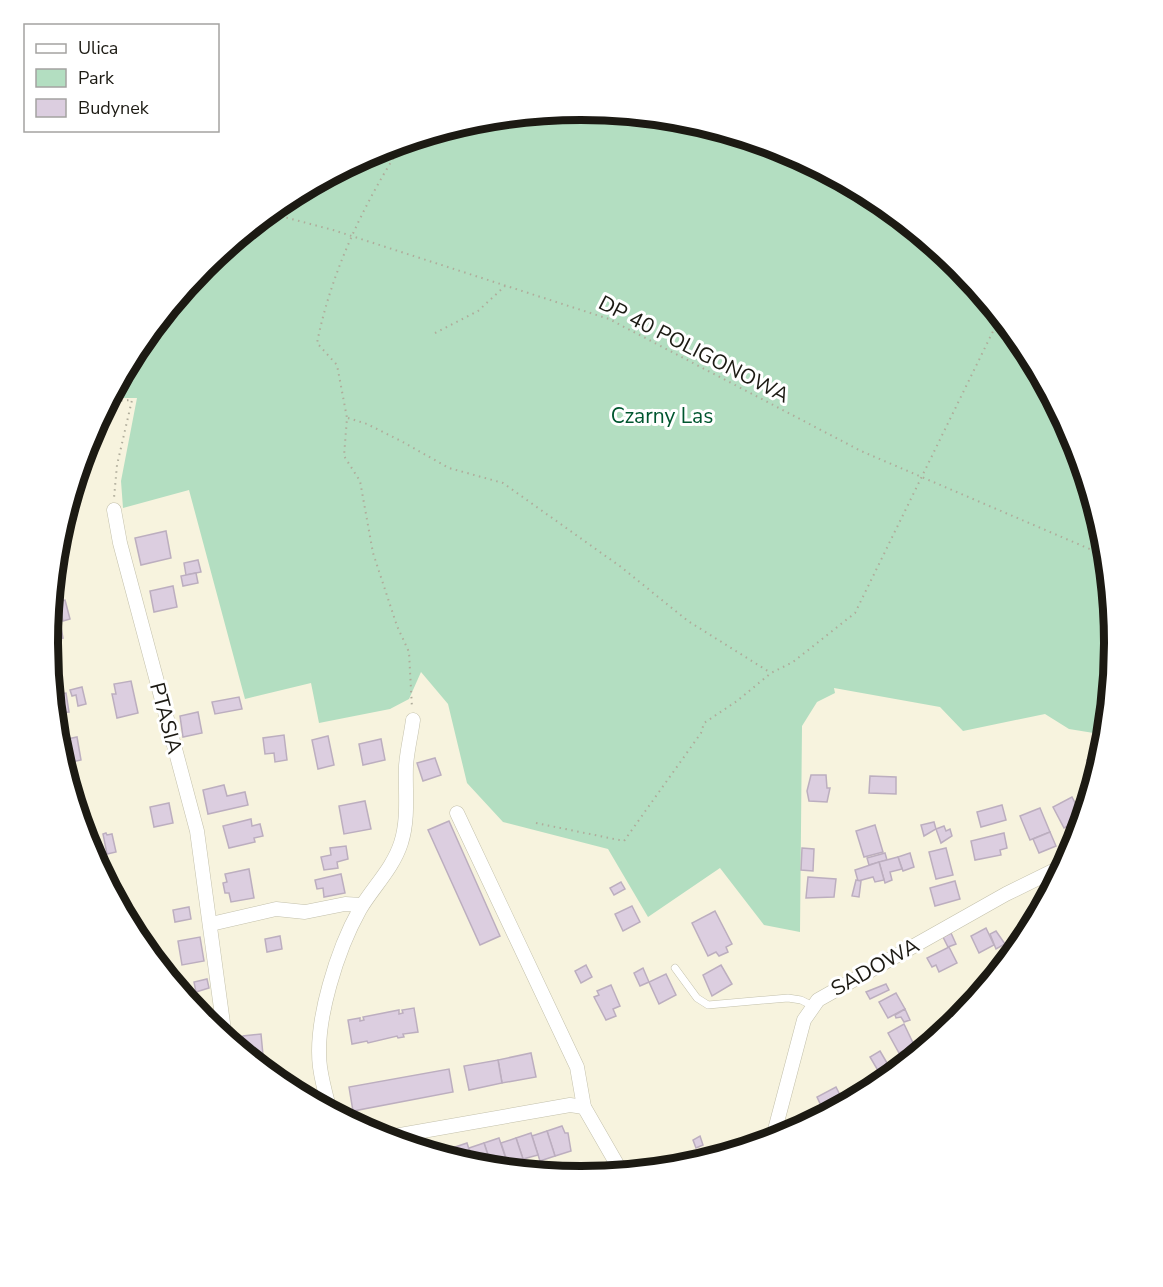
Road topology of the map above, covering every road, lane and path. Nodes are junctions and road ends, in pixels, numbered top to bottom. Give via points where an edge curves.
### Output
1 (396, 154) edge
2 (281, 216) edge
3 (352, 236) junction
4 (505, 286) junction
5 (996, 325) edge
6 (435, 333) dead end
7 (118, 401) edge
8 (347, 418) junction
9 (920, 478) junction
10 (114, 510) joint
11 (1096, 552) edge
12 (771, 673) junction
13 (413, 720) joint
14 (457, 813) dead end
15 (536, 823) dead end
16 (1053, 871) edge
17 (362, 905) junction
18 (211, 924) junction
19 (675, 968) dead end
20 (813, 1006) junction
21 (223, 1024) edge
22 (328, 1100) edge
23 (585, 1107) junction
24 (775, 1130) edge
25 (401, 1135) edge
26 (617, 1165) edge

1 - 3 path
2 - 3 path, DP 40 POLIGONOWA
3 - 4 path, DP 40 POLIGONOWA
3 - 8 path via 325,302 317,343 337,365
4 - 6 path via 478,311
4 - 9 path, DP 40 POLIGONOWA via 609,320
5 - 9 path
7 - 10 path via 132,400 117,465
8 - 12 path via 367,424 449,468 503,483 621,567 688,621
8 - 13 path via 344,456 360,481 373,553 409,652
9 - 11 path, DP 40 POLIGONOWA
9 - 12 path via 855,613 793,662
10 - 18 street, PTASIA via 197,831
12 - 15 path via 704,723 701,733 624,841
13 - 17 street via 406,764 402,842
14 - 23 street via 577,1067
16 - 20 street, SADOWA via 832,990
17 - 18 street via 345,904 305,912 276,909
17 - 22 street via 343,945 320,1034 320,1065
18 - 21 street, PTASIA
19 - 20 lane via 697,998 708,1005 788,998
20 - 24 street, SADOWA via 804,1020
23 - 25 street via 570,1105
23 - 26 street

